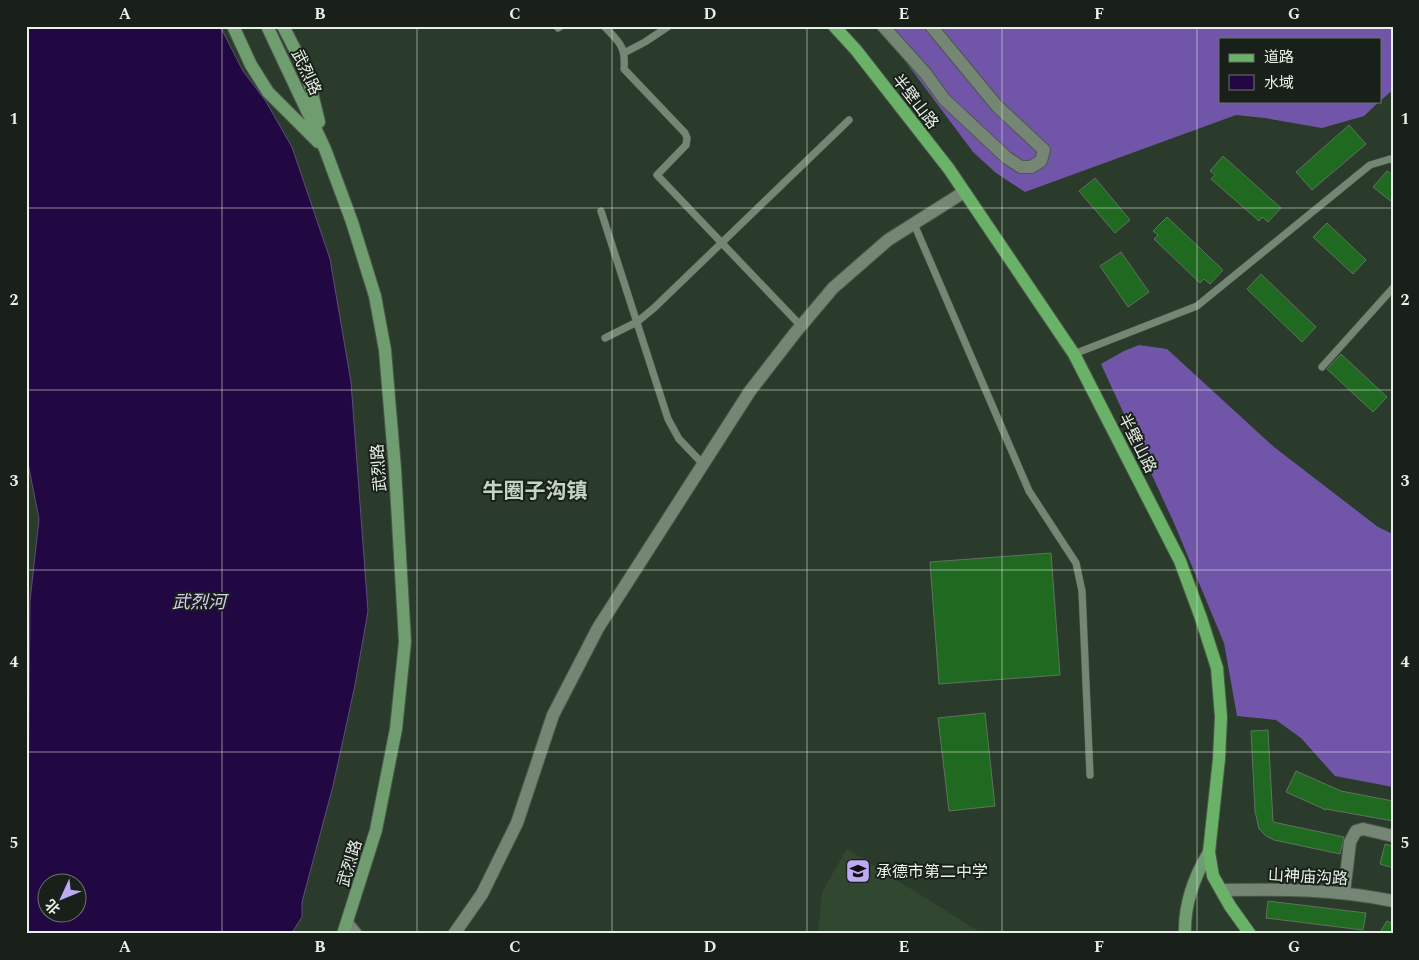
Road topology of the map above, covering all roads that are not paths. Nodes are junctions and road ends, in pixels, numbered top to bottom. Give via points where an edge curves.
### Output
1 (233, 26) edge
2 (267, 26) edge
3 (283, 26) edge
4 (604, 26) edge
5 (669, 26) edge
6 (834, 26) edge
7 (883, 26) edge
8 (931, 26) edge
9 (624, 53) junction
10 (849, 120) dead end
11 (326, 149) junction
12 (1393, 160) edge
13 (964, 192) junction
14 (601, 211) dead end
15 (914, 224) junction
16 (722, 242) junction
17 (1393, 288) edge
18 (637, 322) junction
19 (801, 326) junction
20 (605, 338) dead end
21 (1074, 354) junction
22 (1322, 367) dead end
23 (704, 464) junction
24 (1090, 776) dead end
25 (1393, 836) edge
26 (1209, 852) junction
27 (1221, 890) junction
28 (1344, 893) junction
29 (1393, 901) edge
30 (345, 928) edge
31 (337, 934) edge
32 (356, 934) edge
33 (454, 934) edge
34 (1185, 934) edge
35 (1250, 934) edge

1 - 11 main road via 268,92
2 - 11 main road, 武烈路
3 - 11 main road via 307,73
4 - 9 lane via 622,45
5 - 9 lane
6 - 13 main road, 半壁山路
7 - 8 street via 944,99 1007,158 1021,167 1031,167 1041,161 1044,150 997,106
9 - 16 lane via 624,69 687,138 686,145 657,175
10 - 16 lane
11 - 30 main road, 武烈路 via 366,268 385,350 405,642 396,730 376,830
12 - 21 lane via 1370,165 1198,306
13 - 15 street
13 - 21 main road, 半壁山路
14 - 18 lane
15 - 19 street via 888,240 832,288
15 - 24 lane via 1029,491 1076,564 1082,591
16 - 18 lane
16 - 19 lane
17 - 22 lane
18 - 20 lane
18 - 23 lane via 668,419 679,439
19 - 23 street via 750,391
21 - 26 main road, 半壁山路 via 1180,561 1217,668 1221,717
23 - 33 street via 598,628 553,716 517,823 482,894
25 - 28 street via 1363,829 1356,831 1350,842
26 - 27 main road, 半壁山路 via 1213,876
26 - 34 main road via 1188,900
27 - 28 street, 山神庙沟路 via 1306,889
27 - 35 main road, 半壁山路
28 - 29 street, 山神庙沟路
30 - 31 main road, 武烈路
30 - 32 street

